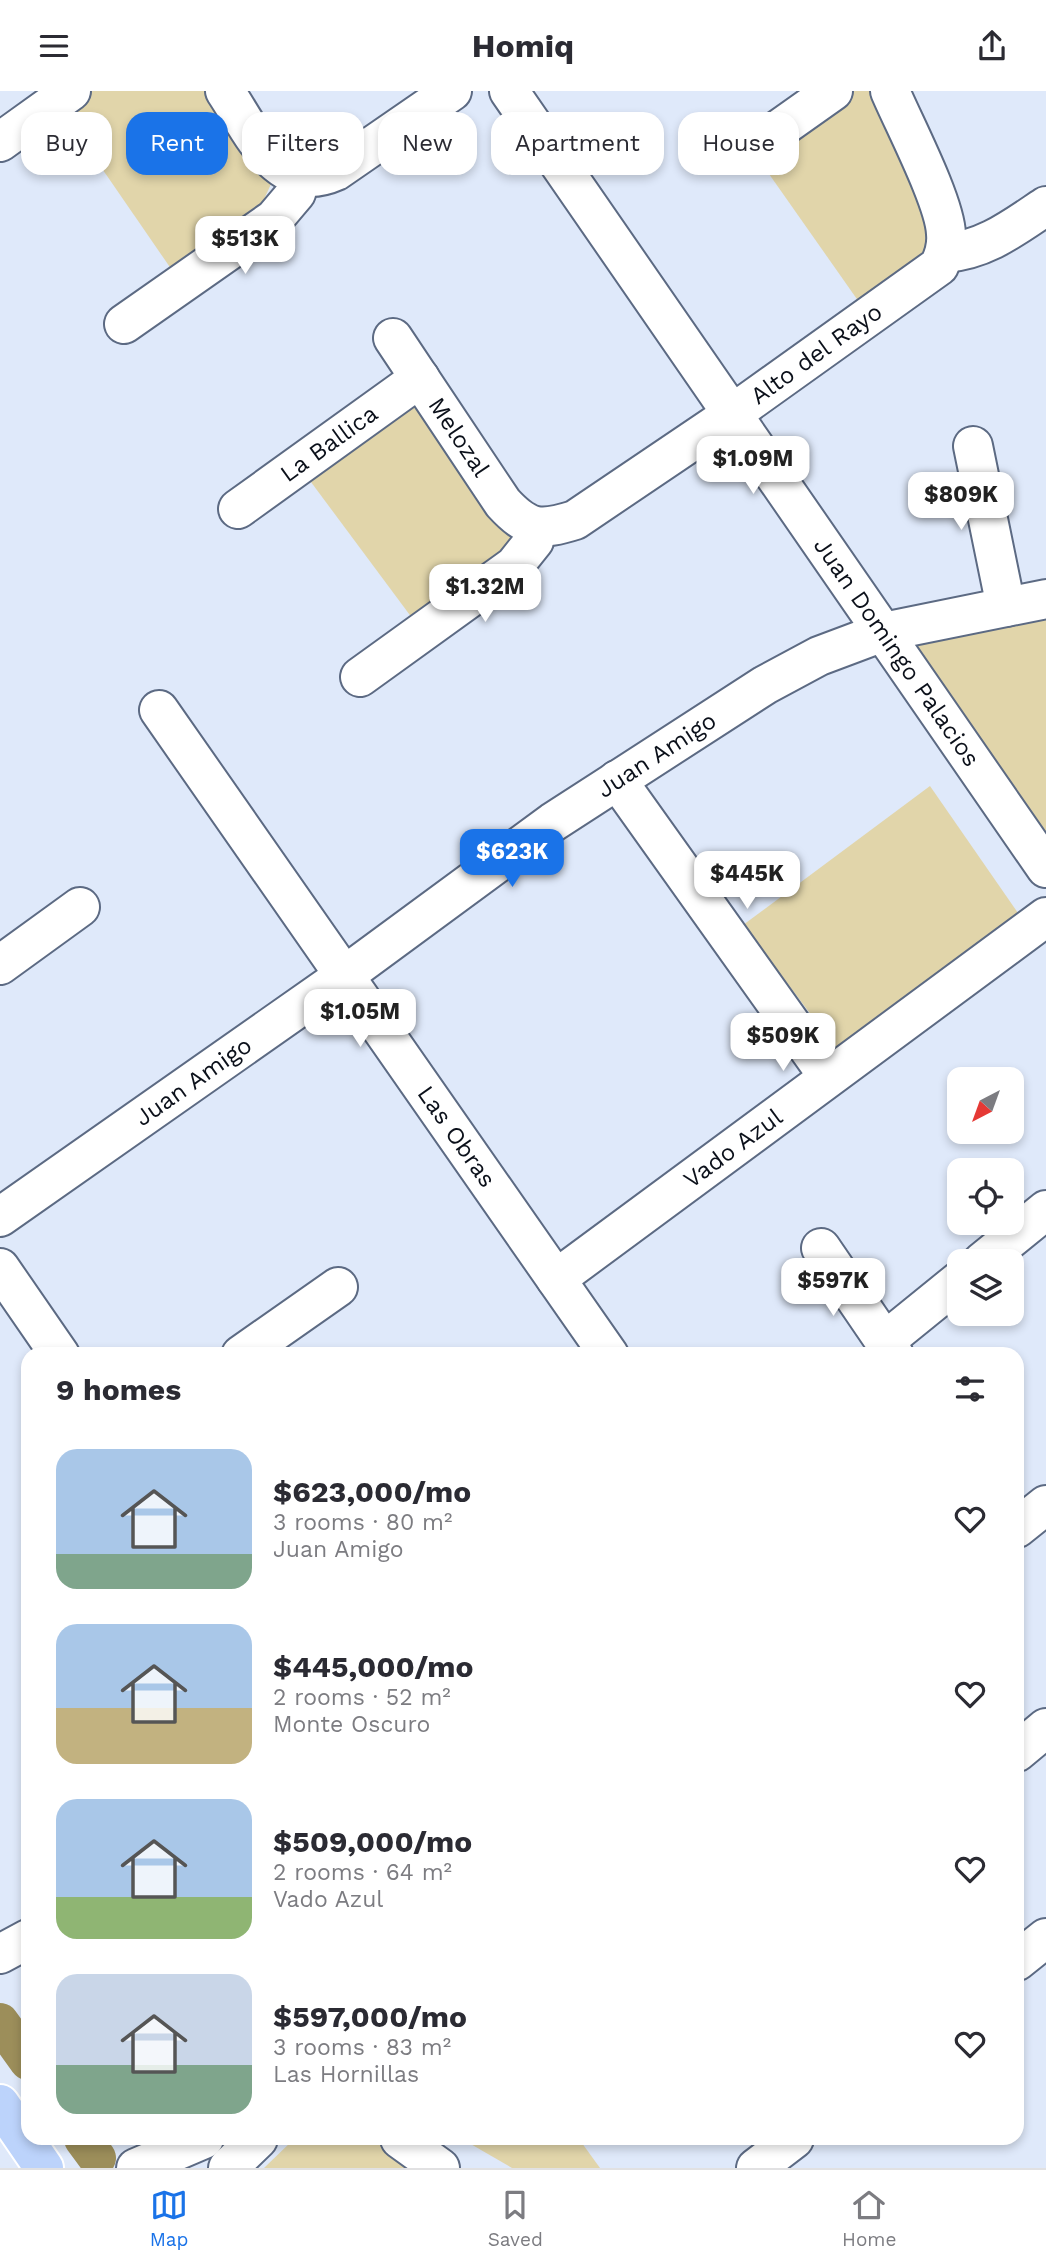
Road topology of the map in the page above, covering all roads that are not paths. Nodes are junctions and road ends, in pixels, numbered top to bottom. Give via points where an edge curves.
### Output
1 (71, 91) edge
2 (225, 91) edge
3 (452, 91) edge
4 (509, 91) edge
5 (833, 91) edge
6 (890, 91) edge
7 (799, 115) edge
8 (0, 142) edge
9 (301, 177) junction
10 (1046, 206) edge
11 (945, 253) junction
12 (124, 324) dead end
13 (393, 338) dead end
14 (420, 379) junction
15 (732, 414) junction
16 (973, 446) dead end
17 (239, 509) dead end
18 (534, 527) junction
19 (1046, 599) edge
20 (1006, 607) junction
21 (883, 632) junction
22 (360, 677) dead end
23 (159, 710) dead end
24 (617, 780) junction
25 (1046, 868) edge
26 (80, 907) dead end
27 (1046, 918) edge
28 (0, 965) edge
29 (345, 975) junction
30 (828, 1076) junction
31 (1046, 1210) edge
32 (0, 1217) edge
33 (821, 1248) dead end
34 (998, 1249) edge
35 (0, 1268) edge
36 (556, 1279) junction
37 (338, 1287) dead end
38 (947, 1293) edge
39 (54, 1347) edge
40 (253, 1347) edge
41 (603, 1347) edge
42 (889, 1347) edge
43 (891, 1347) edge
44 (1046, 1505) edge
45 (1024, 1522) edge
46 (1046, 1728) edge
47 (1024, 1746) edge
48 (1046, 1938) edge
49 (21, 1943) edge
50 (0, 1954) edge
51 (1024, 1955) edge
52 (31, 2145) edge
53 (190, 2145) edge
54 (252, 2145) edge
55 (408, 2145) edge
56 (786, 2145) edge
57 (44, 2168) edge
58 (136, 2168) edge
59 (228, 2168) edge
60 (440, 2168) edge
61 (757, 2168) edge

1 - 8 street
2 - 9 street via 268,155 285,172
3 - 9 street via 336,171 319,179
4 - 15 street, Juan Domingo Palacios
5 - 7 street
6 - 11 street via 938,203 946,232
9 - 12 street via 296,193 274,219
10 - 11 street via 992,241 970,251
11 - 15 street, Alto del Rayo via 939,266 925,277
13 - 14 street, Melozal
14 - 17 street, La Ballica
14 - 18 street, Melozal via 503,503
15 - 18 street, Alto del Rayo via 575,520
15 - 21 street, Juan Domingo Palacios
16 - 20 street
18 - 22 street via 534,541 514,566
19 - 20 street, Juan Amigo
20 - 21 street, Juan Amigo
21 - 24 street, Juan Amigo via 819,656 765,685
21 - 25 street, Juan Domingo Palacios
23 - 29 street, Las Obras
24 - 29 street, Juan Amigo
24 - 30 street
26 - 28 street
27 - 30 street, Vado Azul
29 - 32 street, Juan Amigo
29 - 36 street, Las Obras
30 - 36 street, Vado Azul
31 - 34 street
33 - 42 street
35 - 39 street
36 - 41 street, Las Obras
37 - 40 street
38 - 43 street
44 - 45 street
46 - 47 street
48 - 51 street
49 - 50 street
52 - 57 main road
53 - 58 street
54 - 59 street
55 - 60 street
56 - 61 street

